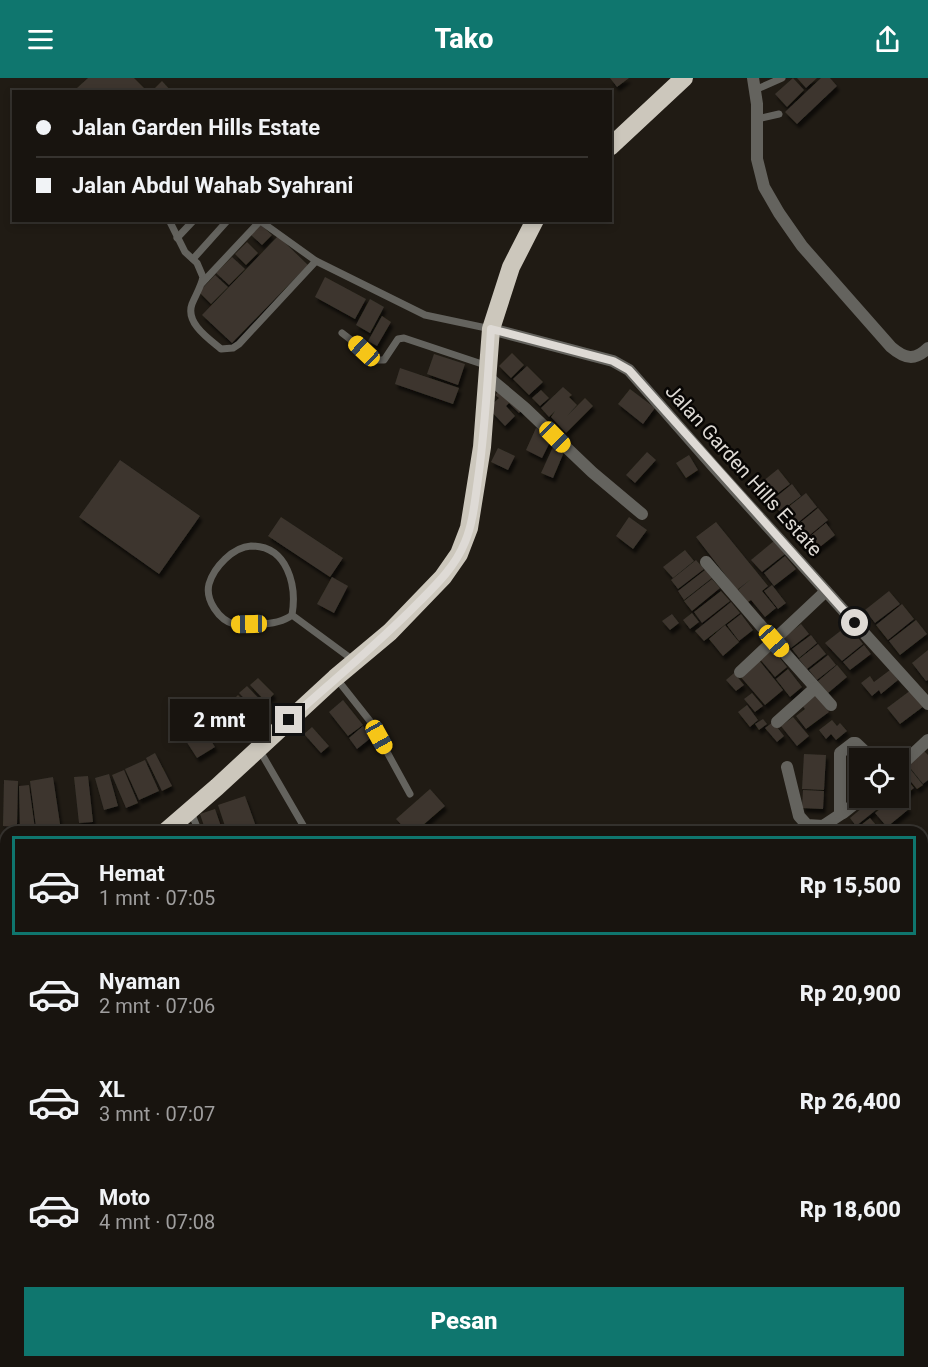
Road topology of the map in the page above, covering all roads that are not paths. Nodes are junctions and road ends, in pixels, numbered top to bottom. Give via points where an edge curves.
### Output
1 (684, 78) edge
2 (782, 78) edge
3 (754, 84) edge
4 (779, 114) dead end
5 (758, 119) junction
6 (612, 145) edge
7 (171, 222) edge
8 (192, 222) edge
9 (226, 222) edge
10 (259, 222) edge
11 (261, 222) edge
12 (534, 222) edge
13 (177, 238) junction
14 (193, 259) junction
15 (316, 261) junction
16 (202, 283) junction
17 (491, 329) junction
18 (342, 333) dead end
19 (928, 348) edge
20 (488, 371) junction
21 (642, 514) dead end
22 (706, 562) dead end
23 (826, 591) junction
24 (292, 615) junction
25 (774, 641) junction
26 (355, 661) junction
27 (740, 672) dead end
28 (335, 678) junction
29 (815, 688) junction
30 (928, 704) edge
31 (831, 705) dead end
32 (777, 722) dead end
33 (928, 740) edge
34 (861, 748) edge
35 (259, 749) junction
36 (909, 758) edge
37 (787, 767) dead end
38 (410, 794) dead end
39 (849, 808) edge
40 (191, 811) junction
41 (841, 814) junction
42 (172, 826) edge
43 (197, 826) edge
44 (304, 826) edge

1 - 6 highway
2 - 3 lane
3 - 5 street
4 - 5 lane
5 - 19 street via 757,159 761,178 795,237 898,353 917,358
7 - 13 lane
8 - 13 lane
9 - 14 lane
10 - 16 lane
11 - 15 lane
12 - 17 highway via 511,267
13 - 14 lane
14 - 16 lane via 203,277
15 - 16 lane via 233,348 221,349 199,331 191,306
15 - 17 lane via 425,315
17 - 20 highway
17 - 23 street, Jalan Garden Hills Estate via 613,361 629,370
18 - 20 lane via 377,360 384,360 398,339 404,338
20 - 21 street via 592,472
20 - 26 highway via 482,447 465,542 443,578
22 - 25 street
23 - 25 street
23 - 30 street, Jalan Garden Hills Estate
24 - 24 lane via 294,600 287,566 272,552 249,546 229,554 209,584 212,602 226,621 236,625 286,620
24 - 26 lane
25 - 27 street
25 - 29 street
26 - 28 highway
28 - 35 highway
28 - 38 lane via 370,721
29 - 31 street
29 - 32 street
33 - 36 street
34 - 41 street via 853,743 840,753
35 - 40 highway
35 - 44 lane
37 - 41 street via 799,816 807,825 823,826
39 - 41 street
40 - 42 highway
40 - 43 lane

